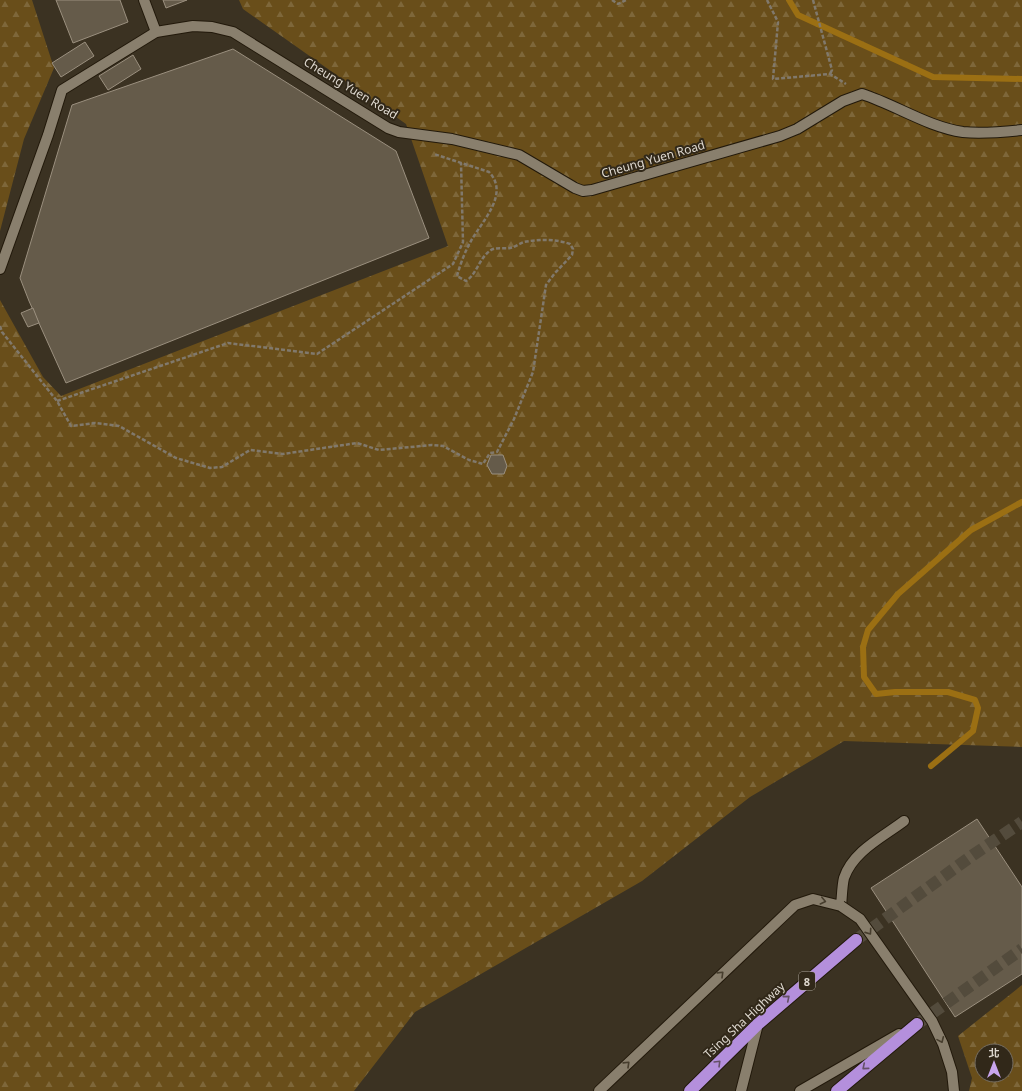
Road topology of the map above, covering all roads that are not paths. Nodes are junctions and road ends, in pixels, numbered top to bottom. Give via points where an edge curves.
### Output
1 (144, 0) edge
2 (156, 32) junction
3 (1022, 130) edge
4 (0, 269) edge
5 (904, 821) dead end
6 (841, 906) junction
7 (856, 940) tunnel mouth
8 (758, 1024) junction
9 (917, 1024) joint
10 (599, 1091) edge
11 (690, 1091) edge
12 (741, 1091) edge
13 (800, 1091) edge
14 (837, 1091) edge
15 (954, 1091) edge

1 - 2 lane
2 - 3 lane, Cheung Yuen Road via 193,26 234,32 388,128 399,132 452,139 519,155 583,191 780,136 797,129 842,101 862,94 934,124 963,132 997,133
2 - 4 lane, Cheung Yuen Road via 62,90
5 - 6 lane via 851,862 844,879
10 -> 6 lane via 795,905 813,899
6 -> 15 lane, bridge via 860,919 932,1021 952,1072
8 -> 7 highway, Tsing Sha Highway / 8
11 -> 8 highway, Tsing Sha Highway / 8
8 - 12 lane
9 - 13 lane
9 -> 14 highway

